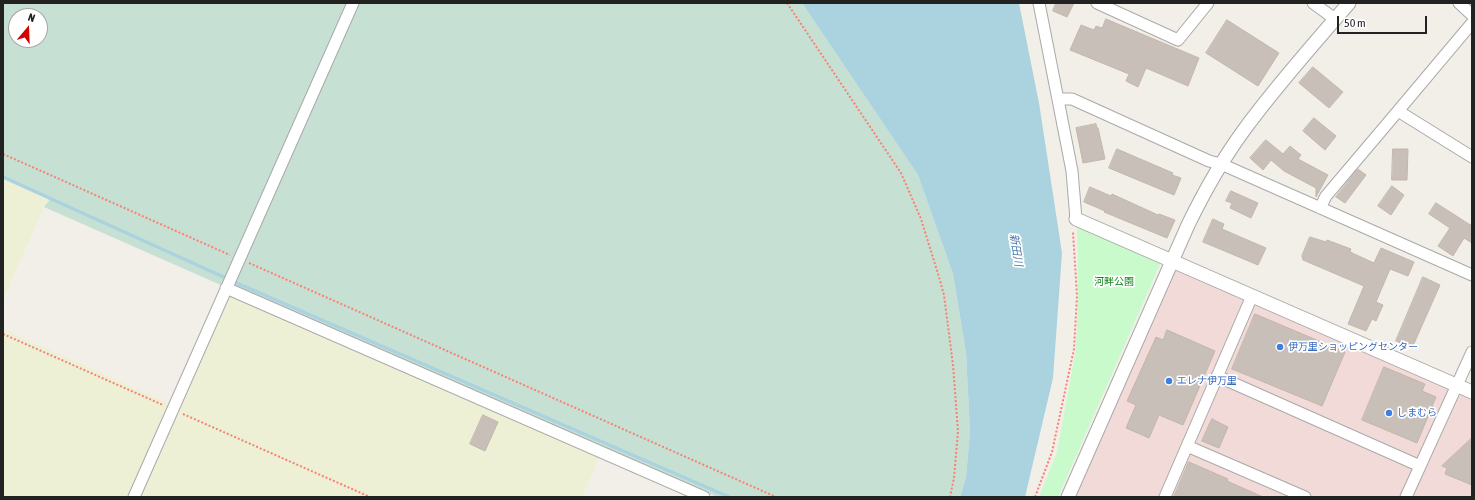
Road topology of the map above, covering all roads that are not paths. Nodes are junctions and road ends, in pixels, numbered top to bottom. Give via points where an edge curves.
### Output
1 (353, 3) edge
2 (1039, 3) edge
3 (1097, 3) edge
4 (1208, 3) edge
5 (1313, 3) edge
6 (1349, 3) edge
7 (1459, 3) edge
8 (1472, 15) edge
9 (1335, 20) junction
10 (1472, 23) edge
11 (1059, 99) junction
12 (1398, 111) junction
13 (1472, 157) edge
14 (1221, 164) junction
15 (1320, 208) junction
16 (1076, 219) joint
17 (1172, 261) junction
18 (1472, 275) edge
19 (226, 288) junction
20 (1252, 296) junction
21 (1472, 352) edge
22 (1217, 376) junction
23 (1457, 385) junction
24 (1472, 392) edge
25 (1187, 446) junction
26 (1420, 466) junction
27 (134, 497) edge
28 (704, 497) edge
29 (1068, 497) edge
30 (1164, 497) edge
31 (1305, 497) edge
32 (1406, 497) edge

1 - 19 street
2 - 11 street
3 - 4 street via 1178,40
5 - 9 street
6 - 9 street
7 - 8 street
9 - 14 street via 1266,101
10 - 12 street
11 - 14 street via 1072,99 1209,161
11 - 16 street via 1072,171
12 - 13 street
12 - 15 street via 1326,196
14 - 15 street
14 - 17 street
15 - 18 street
16 - 17 street
17 - 20 street
17 - 29 street
19 - 27 street
19 - 28 street
20 - 22 street
20 - 23 street
21 - 23 street
22 - 25 street
22 - 26 street
23 - 24 street
23 - 26 street
25 - 30 street
25 - 31 street
26 - 32 street

